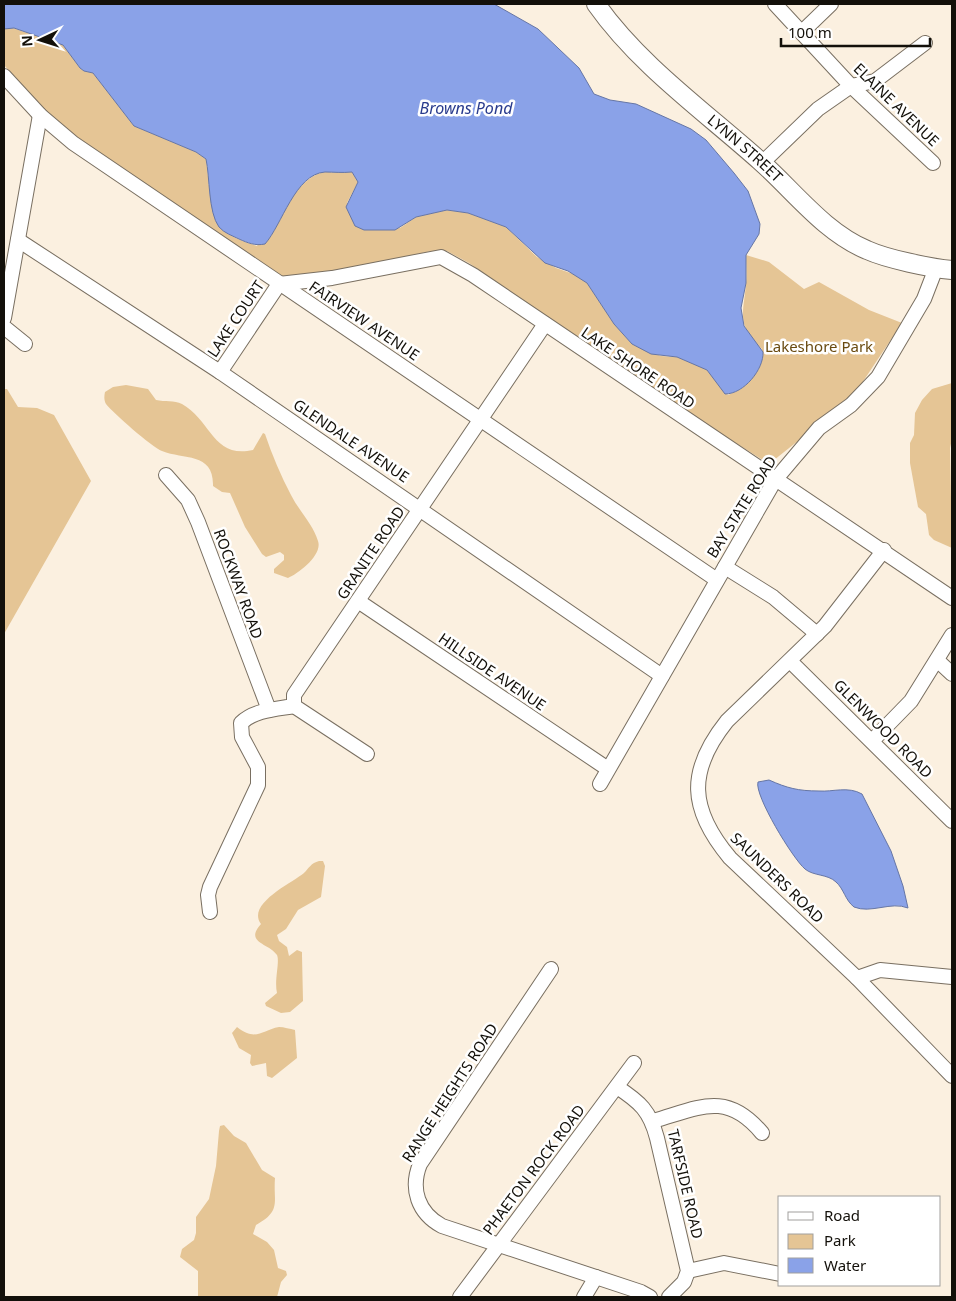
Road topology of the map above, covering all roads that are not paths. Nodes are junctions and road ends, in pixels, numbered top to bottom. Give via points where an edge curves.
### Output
1 (596, 4) edge
2 (775, 4) edge
3 (831, 4) edge
4 (802, 32) junction
5 (925, 43) dead end
6 (4, 76) edge
7 (851, 86) junction
8 (40, 115) junction
9 (762, 163) junction
10 (933, 163) dead end
11 (18, 240) junction
12 (944, 269) edge
13 (280, 284) junction
14 (4, 318) edge
15 (545, 324) junction
16 (4, 327) edge
17 (25, 344) dead end
18 (220, 372) junction
19 (480, 420) junction
20 (166, 475) dead end
21 (775, 480) junction
22 (420, 508) junction
23 (884, 550) junction
24 (725, 567) junction
25 (717, 580) junction
26 (952, 598) edge
27 (358, 601) junction
28 (817, 634) junction
29 (952, 635) edge
30 (936, 660) junction
31 (790, 661) junction
32 (952, 674) edge
33 (662, 676) junction
34 (294, 706) junction
35 (269, 710) junction
36 (872, 741) junction
37 (367, 754) dead end
38 (608, 769) junction
39 (600, 784) dead end
40 (952, 821) edge
41 (210, 912) dead end
42 (551, 969) dead end
43 (858, 978) junction
44 (952, 978) edge
45 (634, 1063) dead end
46 (952, 1076) edge
47 (617, 1087) junction
48 (653, 1122) junction
49 (762, 1133) dead end
50 (498, 1244) junction
51 (688, 1271) junction
52 (778, 1274) edge
53 (596, 1277) junction
54 (460, 1297) edge
55 (584, 1297) edge
56 (650, 1297) edge
57 (669, 1297) edge

1 - 9 main road, LYNN STREET via 636,51
2 - 4 street, ELAINE AVENUE
3 - 4 street
4 - 7 street, ELAINE AVENUE
5 - 7 street via 875,82
6 - 8 street, FAIRVIEW AVENUE
7 - 9 street via 818,109
7 - 10 street, ELAINE AVENUE
8 - 11 street
8 - 13 street, FAIRVIEW AVENUE via 73,143
9 - 12 main road, LYNN STREET via 820,219 842,235 868,250
11 - 14 street
11 - 18 street, GLENDALE AVENUE
12 - 21 street, BAY STATE ROAD via 878,376 851,405 819,428
13 - 15 street, LAKE SHORE ROAD via 332,278 441,257
13 - 18 street, LAKE COURT
13 - 19 street, FAIRVIEW AVENUE
15 - 19 street, GRANITE ROAD
15 - 21 street, LAKE SHORE ROAD
16 - 17 street
18 - 22 street, GLENDALE AVENUE
19 - 22 street, GRANITE ROAD
19 - 25 street, FAIRVIEW AVENUE
20 - 35 street, ROCKWAY ROAD via 188,500 198,522
21 - 23 street, LAKE SHORE ROAD
21 - 24 street, BAY STATE ROAD
22 - 27 street, GRANITE ROAD
22 - 33 street, GLENDALE AVENUE
23 - 26 street, LAKE SHORE ROAD
23 - 28 street, SAUNDERS ROAD
24 - 25 street, BAY STATE ROAD
24 - 28 street via 773,597
25 - 33 street, BAY STATE ROAD
27 - 34 street, GRANITE ROAD via 294,695
27 - 38 street, HILLSIDE AVENUE
28 - 31 street, SAUNDERS ROAD
29 - 30 street
30 - 32 street
30 - 36 street via 910,701
31 - 36 street, GLENWOOD ROAD
31 - 43 street, SAUNDERS ROAD via 727,720 715,736 700,768 699,805 705,823 730,858
33 - 38 street, BAY STATE ROAD
34 - 35 street
34 - 37 street
35 - 41 street via 245,718 241,723 240,730 255,760 258,776 256,794 210,888
36 - 40 street, GLENWOOD ROAD
38 - 39 street, BAY STATE ROAD
42 - 50 street, RANGE HEIGHTS ROAD via 423,1160 416,1179 418,1200 433,1220 446,1228
43 - 44 street via 880,970
43 - 46 street, SAUNDERS ROAD
45 - 47 street, PHAETON ROCK ROAD
47 - 48 street, TARFSIDE ROAD via 637,1100
47 - 50 street, PHAETON ROCK ROAD
48 - 49 street via 705,1107 721,1106 743,1113
48 - 51 street, TARFSIDE ROAD
50 - 53 street, RANGE HEIGHTS ROAD
50 - 54 street, PHAETON ROCK ROAD
51 - 52 street via 724,1263
51 - 57 street via 684,1282
53 - 55 street
53 - 56 street, RANGE HEIGHTS ROAD

